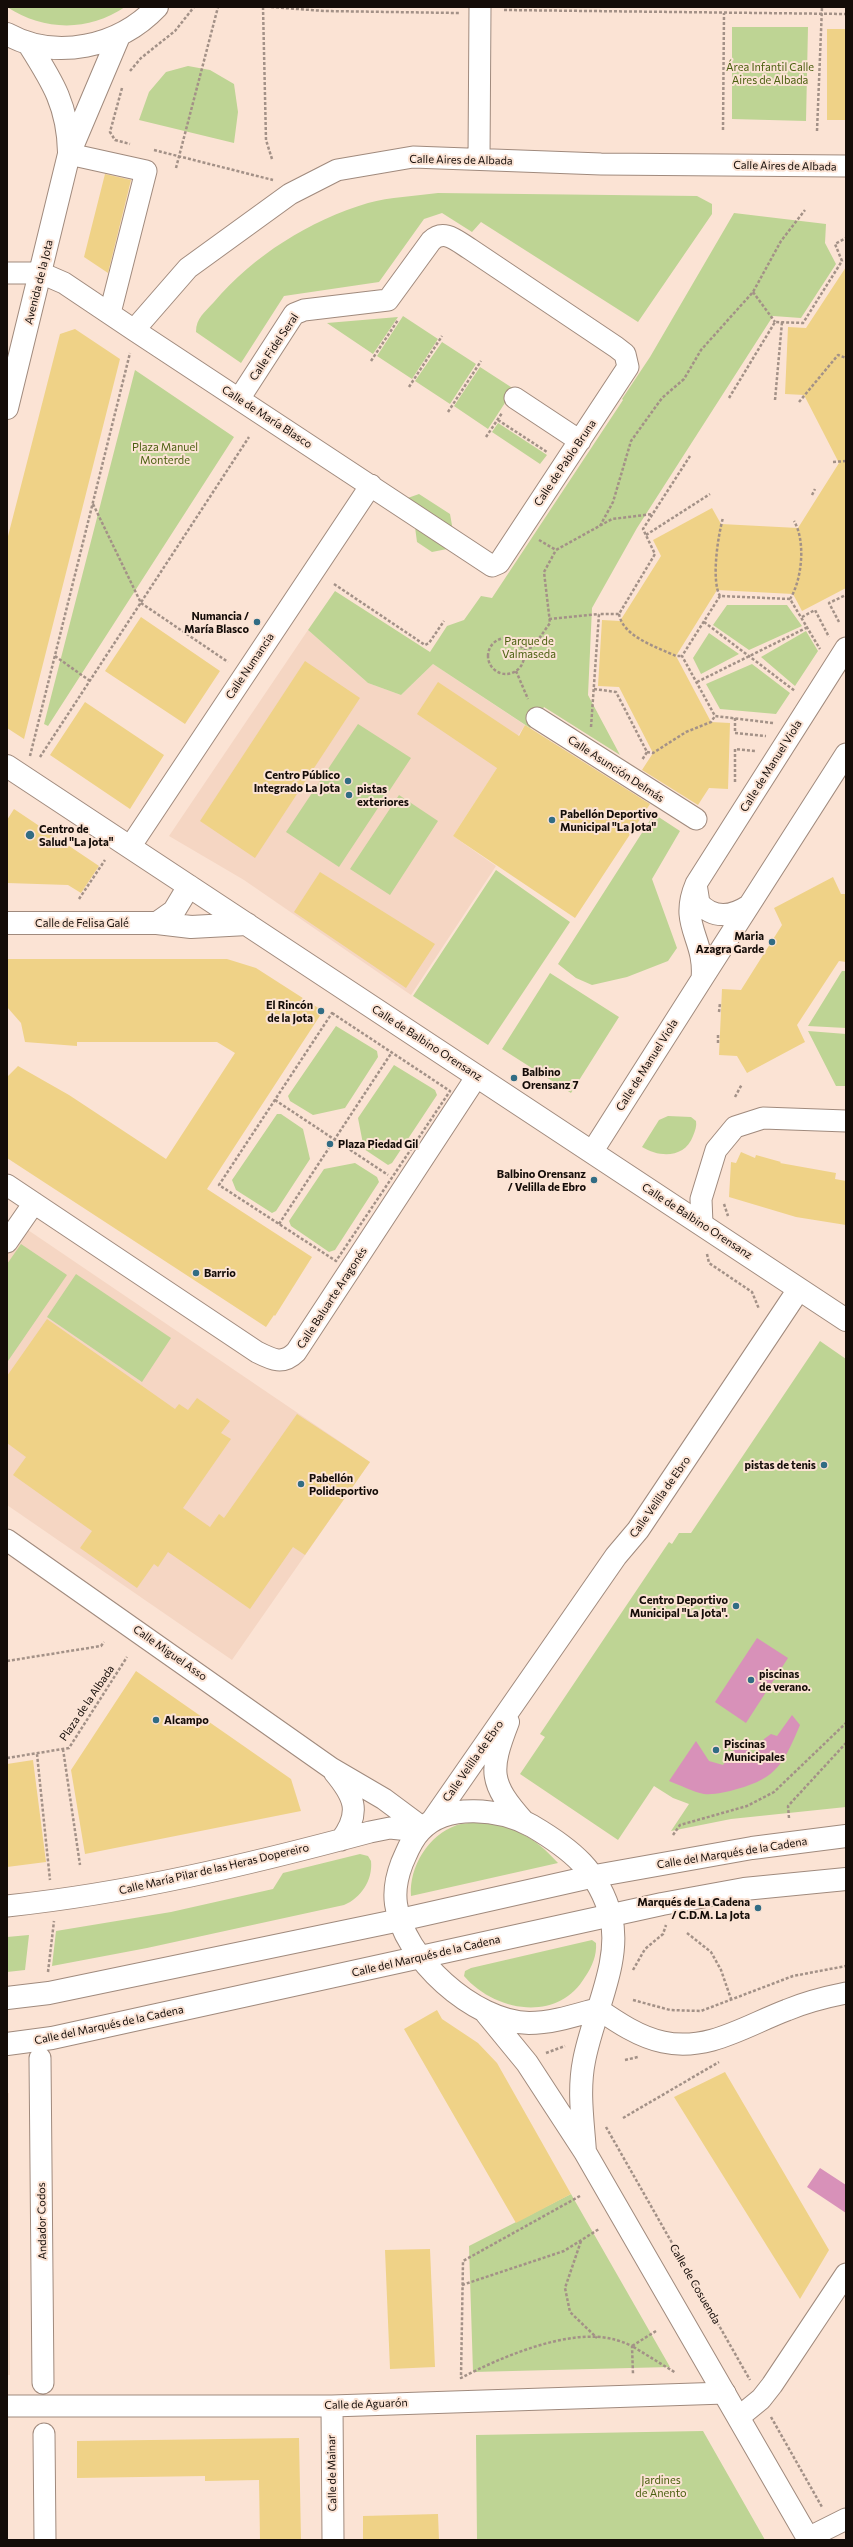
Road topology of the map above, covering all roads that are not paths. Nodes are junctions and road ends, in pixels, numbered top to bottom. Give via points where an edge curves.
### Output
1 (157, 7) edge
2 (480, 7) edge
3 (7, 34) edge
4 (119, 36) junction
5 (18, 43) edge
6 (69, 154) junction
7 (479, 159) junction
8 (846, 166) edge
9 (7, 273) edge
10 (41, 273) junction
11 (388, 300) joint
12 (110, 313) junction
13 (134, 330) junction
14 (514, 398) dead end
15 (239, 399) junction
16 (7, 408) edge
17 (580, 441) junction
18 (371, 485) junction
19 (492, 566) joint
20 (838, 643) edge
21 (537, 718) road end
22 (846, 754) edge
23 (16, 772) edge
24 (696, 819) dead end
25 (130, 847) junction
26 (696, 884) junction
27 (189, 886) junction
28 (748, 906) junction
29 (7, 923) edge
30 (157, 924) junction
31 (247, 924) junction
32 (702, 979) junction
33 (477, 1076) junction
34 (846, 1121) edge
35 (592, 1152) junction
36 (7, 1185) edge
37 (34, 1203) junction
38 (710, 1229) junction
39 (7, 1242) edge
40 (800, 1289) junction
41 (846, 1320) edge
42 (7, 1540) edge
43 (516, 1702) junction
44 (331, 1768) junction
45 (524, 1822) junction
46 (425, 1826) junction
47 (846, 1836) edge
48 (341, 1840) junction
49 (594, 1876) junction
50 (846, 1879) edge
51 (7, 1906) edge
52 (610, 1915) junction
53 (400, 1920) junction
54 (421, 1957) junction
55 (846, 1993) edge
56 (7, 1998) edge
57 (598, 2009) junction
58 (486, 2013) junction
59 (7, 2044) edge
60 (40, 2058) dead end
61 (585, 2152) junction
62 (846, 2274) edge
63 (43, 2383) dead end
64 (724, 2393) junction
65 (7, 2406) edge
66 (332, 2406) junction
67 (739, 2417) junction
68 (44, 2434) dead end
69 (846, 2519) edge
70 (809, 2539) edge
71 (45, 2540) edge
72 (333, 2540) edge

1 - 4 street
2 - 7 street
3 - 5 street
4 - 5 street via 72,48
4 - 6 street, Avenida de la Jota
5 - 6 street, Avenida de la Jota via 60,98 66,117
6 - 10 street, Avenida de la Jota
6 - 12 street via 146,170
7 - 8 street, Calle Aires de Albada via 601,164
7 - 13 street, Calle Aires de Albada via 413,157 337,170 290,194 188,268
9 - 10 street
10 - 12 street, Calle de María Blasco via 64,283
10 - 16 street, Avenida de la Jota
11 - 15 street, Calle Fidel Seral via 298,311
11 - 17 street, Calle de Pablo Bruna via 431,241 439,235 448,235 625,354 628,367
12 - 13 street, Calle de María Blasco
13 - 15 street, Calle de María Blasco
14 - 17 street
15 - 18 street, Calle de María Blasco
17 - 19 street, Calle de Pablo Bruna via 499,563
18 - 19 street, Calle de María Blasco
18 - 25 street, Calle Numancia
20 - 26 street, Calle de Manuel Viola
21 - 24 street, Calle Asunción Delmás
22 - 28 street, Calle de Manuel Viola
23 - 25 street, Calle de Balbino Orensanz
25 - 27 street, Calle de Balbino Orensanz
26 - 28 street via 698,903 710,912 727,916
26 - 32 street, Calle de Manuel Viola via 689,911 701,954
27 - 30 street via 174,911
27 - 31 street, Calle de Balbino Orensanz
28 - 32 street, Calle de Manuel Viola
29 - 30 street, Calle de Felisa Galé
30 - 31 street, Calle de Felisa Galé via 191,927
31 - 33 street, Calle de Balbino Orensanz
32 - 35 street, Calle de Manuel Viola
33 - 35 street, Calle de Balbino Orensanz
33 - 37 street, Calle Baluarte Aragonés via 296,1352 288,1360 280,1362 258,1352
34 - 38 street via 763,1118 735,1127 716,1150 701,1199
35 - 38 street, Calle de Balbino Orensanz
36 - 37 street, Calle Baluarte Aragonés
37 - 39 street
38 - 40 street, Calle de Balbino Orensanz
40 - 41 street, Calle de Balbino Orensanz
40 - 43 street, Calle Velilla de Ebro via 638,1530 616,1556
42 - 44 street, Calle Miguel Asso
43 - 45 street, Calle Velilla de Ebro via 502,1739 495,1768 500,1791
43 - 46 street, Calle Velilla de Ebro
44 - 46 street, Calle Miguel Asso
44 - 48 street, Calle Miguel Asso via 348,1788 353,1800 352,1823
45 - 46 street via 475,1811 453,1813
45 - 49 street via 583,1862
46 - 48 street, Calle María Pilar de las Heras Dopereiro via 390,1828
46 - 53 street, Calle Velilla de Ebro via 406,1853 396,1882 396,1905
47 - 49 street, Calle del Marqués de la Cadena via 752,1848
48 - 51 street, Calle María Pilar de las Heras Dopereiro via 93,1896
49 - 52 street
49 - 53 street, Calle del Marqués de la Cadena
50 - 52 street, Calle del Marqués de la Cadena via 744,1889
52 - 54 street, Calle del Marqués de la Cadena
52 - 57 street via 614,1939 613,1952
53 - 54 street, Calle Velilla de Ebro
53 - 56 street, Calle del Marqués de la Cadena via 49,1993
54 - 58 street, Calle Velilla de Ebro via 459,1995
54 - 59 street, Calle del Marqués de la Cadena via 52,2038
55 - 57 street via 807,2003 733,2034 701,2043 656,2040 625,2026
57 - 58 street via 528,2023
57 - 61 street via 581,2077
58 - 61 street via 527,2063
60 - 63 street, Andador Codos
61 - 64 street
62 - 67 street via 761,2399
64 - 66 street, Calle de Aguarón
64 - 67 street
65 - 66 street, Calle de Aguarón
66 - 72 street, Calle de Mainar
67 - 70 street
68 - 71 street
69 - 70 street

